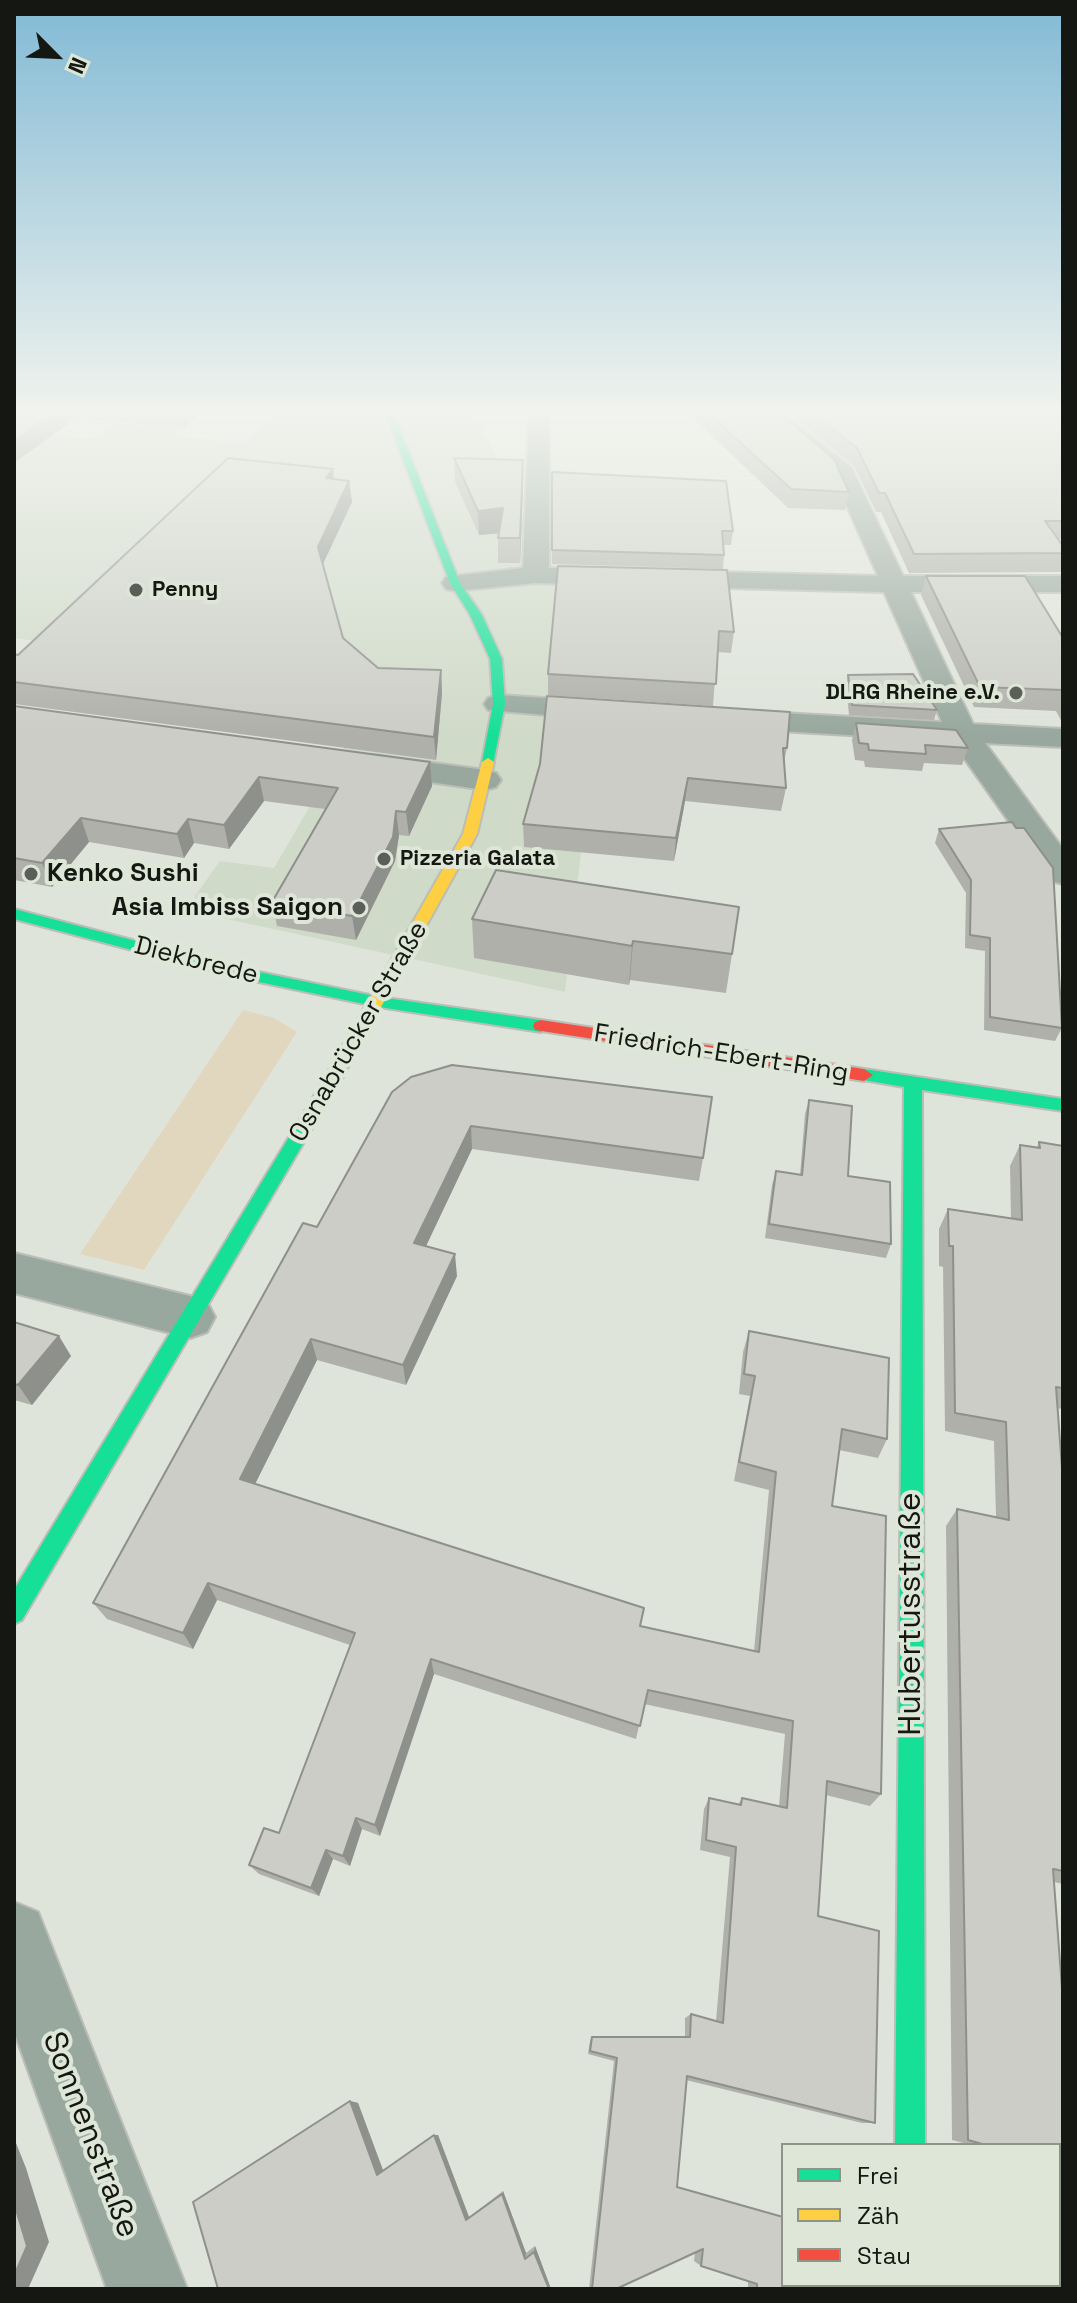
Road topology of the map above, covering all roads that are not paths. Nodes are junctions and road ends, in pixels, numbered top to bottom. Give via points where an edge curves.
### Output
1 (430, 519) edge
2 (539, 519) edge
3 (865, 519) edge
4 (535, 575) junction
5 (455, 583) junction
6 (894, 584) junction
7 (1063, 584) edge
8 (499, 704) junction
9 (630, 713) edge
10 (693, 717) edge
11 (963, 735) junction
12 (1063, 738) edge
13 (344, 761) edge
14 (485, 780) junction
15 (1063, 873) edge
16 (14, 914) edge
17 (379, 1002) junction
18 (913, 1083) junction
19 (1063, 1105) edge
20 (14, 1273) edge
21 (190, 1317) junction
22 (14, 1612) edge
23 (14, 1936) edge
24 (910, 2143) edge
25 (147, 2289) edge

1 - 5 main road, Osnabrücker Straße
2 - 4 street
3 - 6 street
4 - 5 street
4 - 6 street
5 - 8 main road, Osnabrücker Straße via 496,659
6 - 7 street
6 - 11 street
8 - 9 street
8 - 14 main road, Osnabrücker Straße
10 - 11 street
11 - 12 street
11 - 15 street
13 - 14 street
14 - 17 main road, Osnabrücker Straße via 470,834
16 - 17 main road, Diekbrede via 235,972
17 - 18 main road, Friedrich-Ebert-Ring
17 - 21 main road, Osnabrücker Straße
18 - 19 main road, Friedrich-Ebert-Ring
18 - 24 main road, Hubertusstraße
20 - 21 street
21 - 22 main road, Osnabrücker Straße
23 - 25 street, Sonnenstraße

